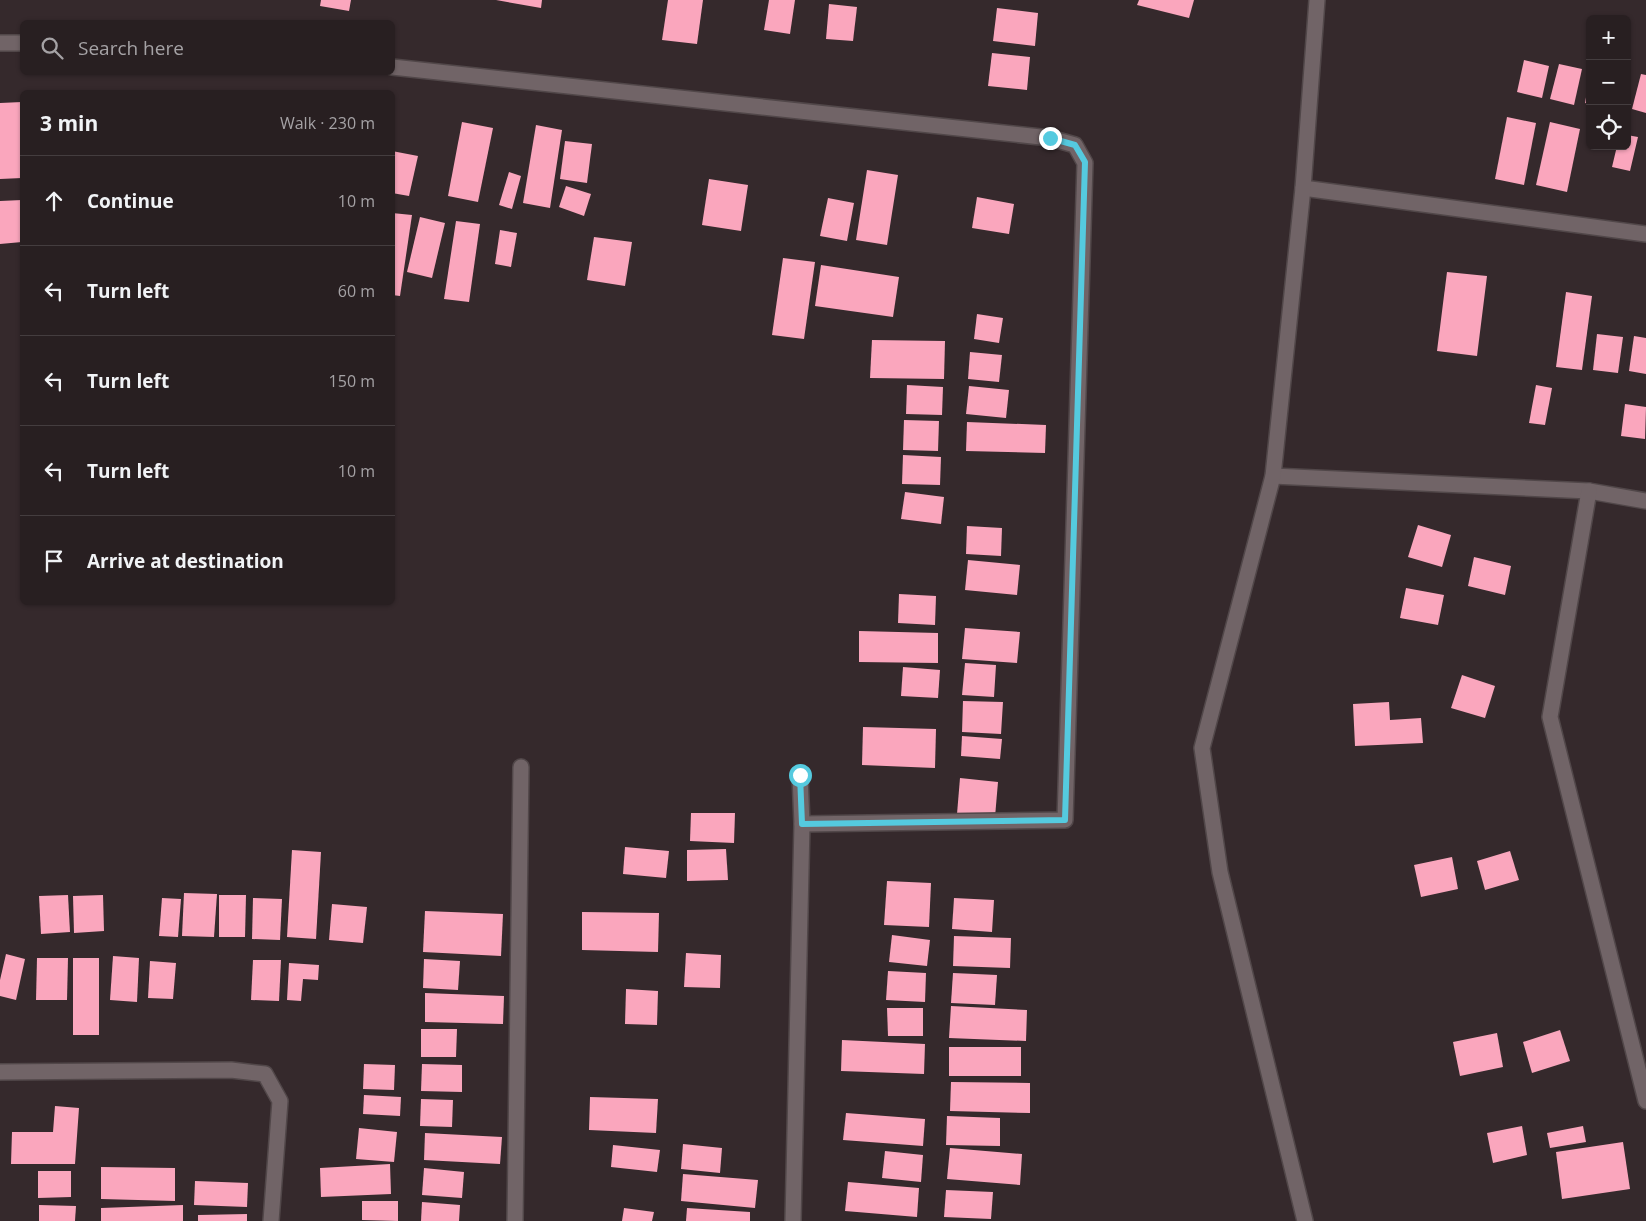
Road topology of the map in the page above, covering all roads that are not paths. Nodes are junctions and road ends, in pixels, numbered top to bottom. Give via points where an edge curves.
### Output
1 (1317, 0) edge
2 (0, 43) edge
3 (20, 43) edge
4 (395, 67) edge
5 (1303, 188) junction
6 (1646, 234) edge
7 (1273, 476) junction
8 (1589, 490) junction
9 (1646, 501) edge
10 (521, 767) dead end
11 (800, 775) dead end
12 (802, 824) junction
13 (0, 1072) edge
14 (1646, 1101) edge
15 (270, 1221) edge
16 (515, 1221) edge
17 (794, 1221) edge
18 (1305, 1221) edge

1 - 5 street
2 - 3 street
4 - 12 street via 1050,138 1075,145 1085,162 1065,820
5 - 6 street
5 - 7 street
7 - 8 street
7 - 18 street via 1202,748 1220,872
8 - 9 street
8 - 14 street via 1550,717
10 - 16 street
11 - 12 street
12 - 17 street
13 - 15 street via 232,1070 265,1074 280,1101

